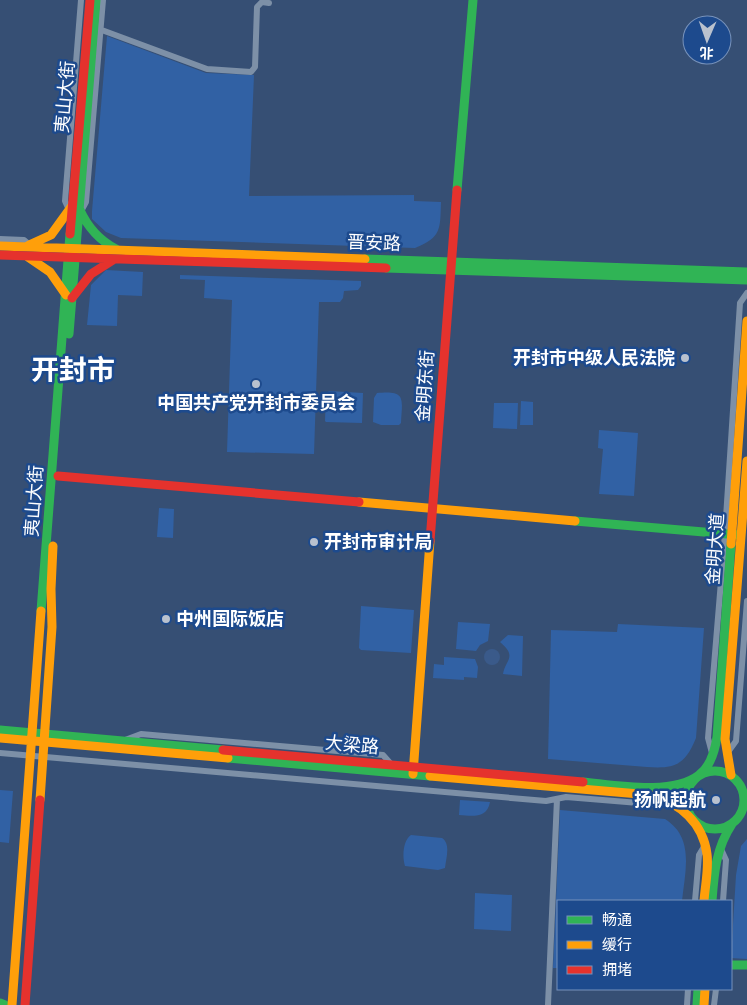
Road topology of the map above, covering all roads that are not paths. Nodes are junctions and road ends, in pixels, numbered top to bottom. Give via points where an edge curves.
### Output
1 (81, 0) edge
2 (90, 0) edge
3 (96, 0) edge
4 (102, 0) edge
5 (473, 0) edge
6 (269, 2) dead end
7 (100, 29) junction
8 (75, 211) junction
9 (0, 239) edge
10 (0, 246) edge
11 (27, 249) junction
12 (72, 253) junction
13 (0, 255) edge
14 (117, 255) junction
15 (451, 266) junction
16 (747, 272) edge
17 (747, 280) edge
18 (747, 293) edge
19 (69, 297) junction
20 (747, 321) edge
21 (747, 461) edge
22 (58, 476) junction
23 (432, 507) junction
24 (733, 534) junction
25 (747, 601) edge
26 (0, 730) edge
27 (32, 737) junction
28 (0, 738) edge
29 (44, 738) junction
30 (0, 753) edge
31 (727, 754) junction
32 (31, 756) junction
33 (43, 757) junction
34 (413, 771) junction
35 (699, 775) junction
36 (734, 777) junction
37 (747, 787) edge
38 (557, 799) junction
39 (670, 801) junction
40 (747, 814) edge
41 (692, 819) junction
42 (735, 821) junction
43 (705, 845) junction
44 (719, 846) junction
45 (695, 900) edge
46 (704, 900) edge
47 (712, 900) edge
48 (723, 900) edge
49 (732, 965) edge
50 (747, 965) edge
51 (688, 990) edge
52 (698, 990) edge
53 (705, 990) edge
54 (716, 990) edge
55 (0, 1003) edge
56 (5, 1005) edge
57 (12, 1005) edge
58 (25, 1005) edge
59 (548, 1005) edge
60 (687, 1005) edge
61 (697, 1005) edge
62 (704, 1005) edge
63 (714, 1005) edge

1 - 8 street via 65,201
2 - 8 main road, 夷山大街
3 - 8 main road, 夷山大街
4 - 7 street
5 - 15 main road, 金明东街
6 - 7 street via 262,2 257,7 255,67 251,72 207,68
7 - 8 street via 86,202
8 - 11 main road via 50,235
8 - 12 main road, 夷山大街
8 - 14 main road
9 - 11 street via 24,240
10 - 11 main road, 晋安路
11 - 12 main road, 晋安路
11 - 13 main road, 晋安路
11 - 19 main road
12 - 14 main road, 晋安路
12 - 19 main road, 夷山大街
14 - 15 main road, 晋安路
14 - 19 main road via 91,274
15 - 16 main road, 晋安路
15 - 17 main road, 晋安路
15 - 23 main road, 金明东街
18 - 24 street via 740,303
19 - 22 main road, 夷山大街
19 - 27 main road, 夷山大街
20 - 24 main road, 金明大道
21 - 24 main road, 金明大道
22 - 23 main road
22 - 29 main road, 夷山大街
23 - 24 main road
23 - 34 main road, 金明东街
24 - 31 main road, 金明大道
24 - 35 main road, 金明大道 via 717,737 713,754
25 - 31 street via 736,741
26 - 27 main road, 大梁路
27 - 28 main road, 大梁路
27 - 29 main road, 大梁路
27 - 32 main road, 夷山大街
29 - 33 main road, 夷山大街
29 - 34 main road, 大梁路
29 - 34 main road, 大梁路 via 120,741 392,765
30 - 32 street
31 - 36 main road, 金明大道
32 - 33 street
32 - 57 main road, 夷山大街
33 - 38 street via 546,801
33 - 58 main road, 夷山大街
34 - 35 main road, 大梁路 via 652,788 676,784
34 - 39 main road, 大梁路 via 651,795
35 - 36 main road via 713,771
35 - 41 main road via 688,788 686,798
36 - 37 main road
36 - 42 main road via 743,791 744,801
38 - 39 street via 651,804
38 - 59 street
39 - 41 main road, 大梁路
40 - 42 main road
41 - 42 main road via 700,826 715,830
41 - 43 main road
42 - 44 main road
43 - 45 street via 699,855
43 - 46 main road
44 - 47 main road
44 - 48 street via 726,860
49 - 50 main road
51 - 60 street
52 - 61 main road
53 - 62 main road
54 - 63 street
55 - 56 main road

